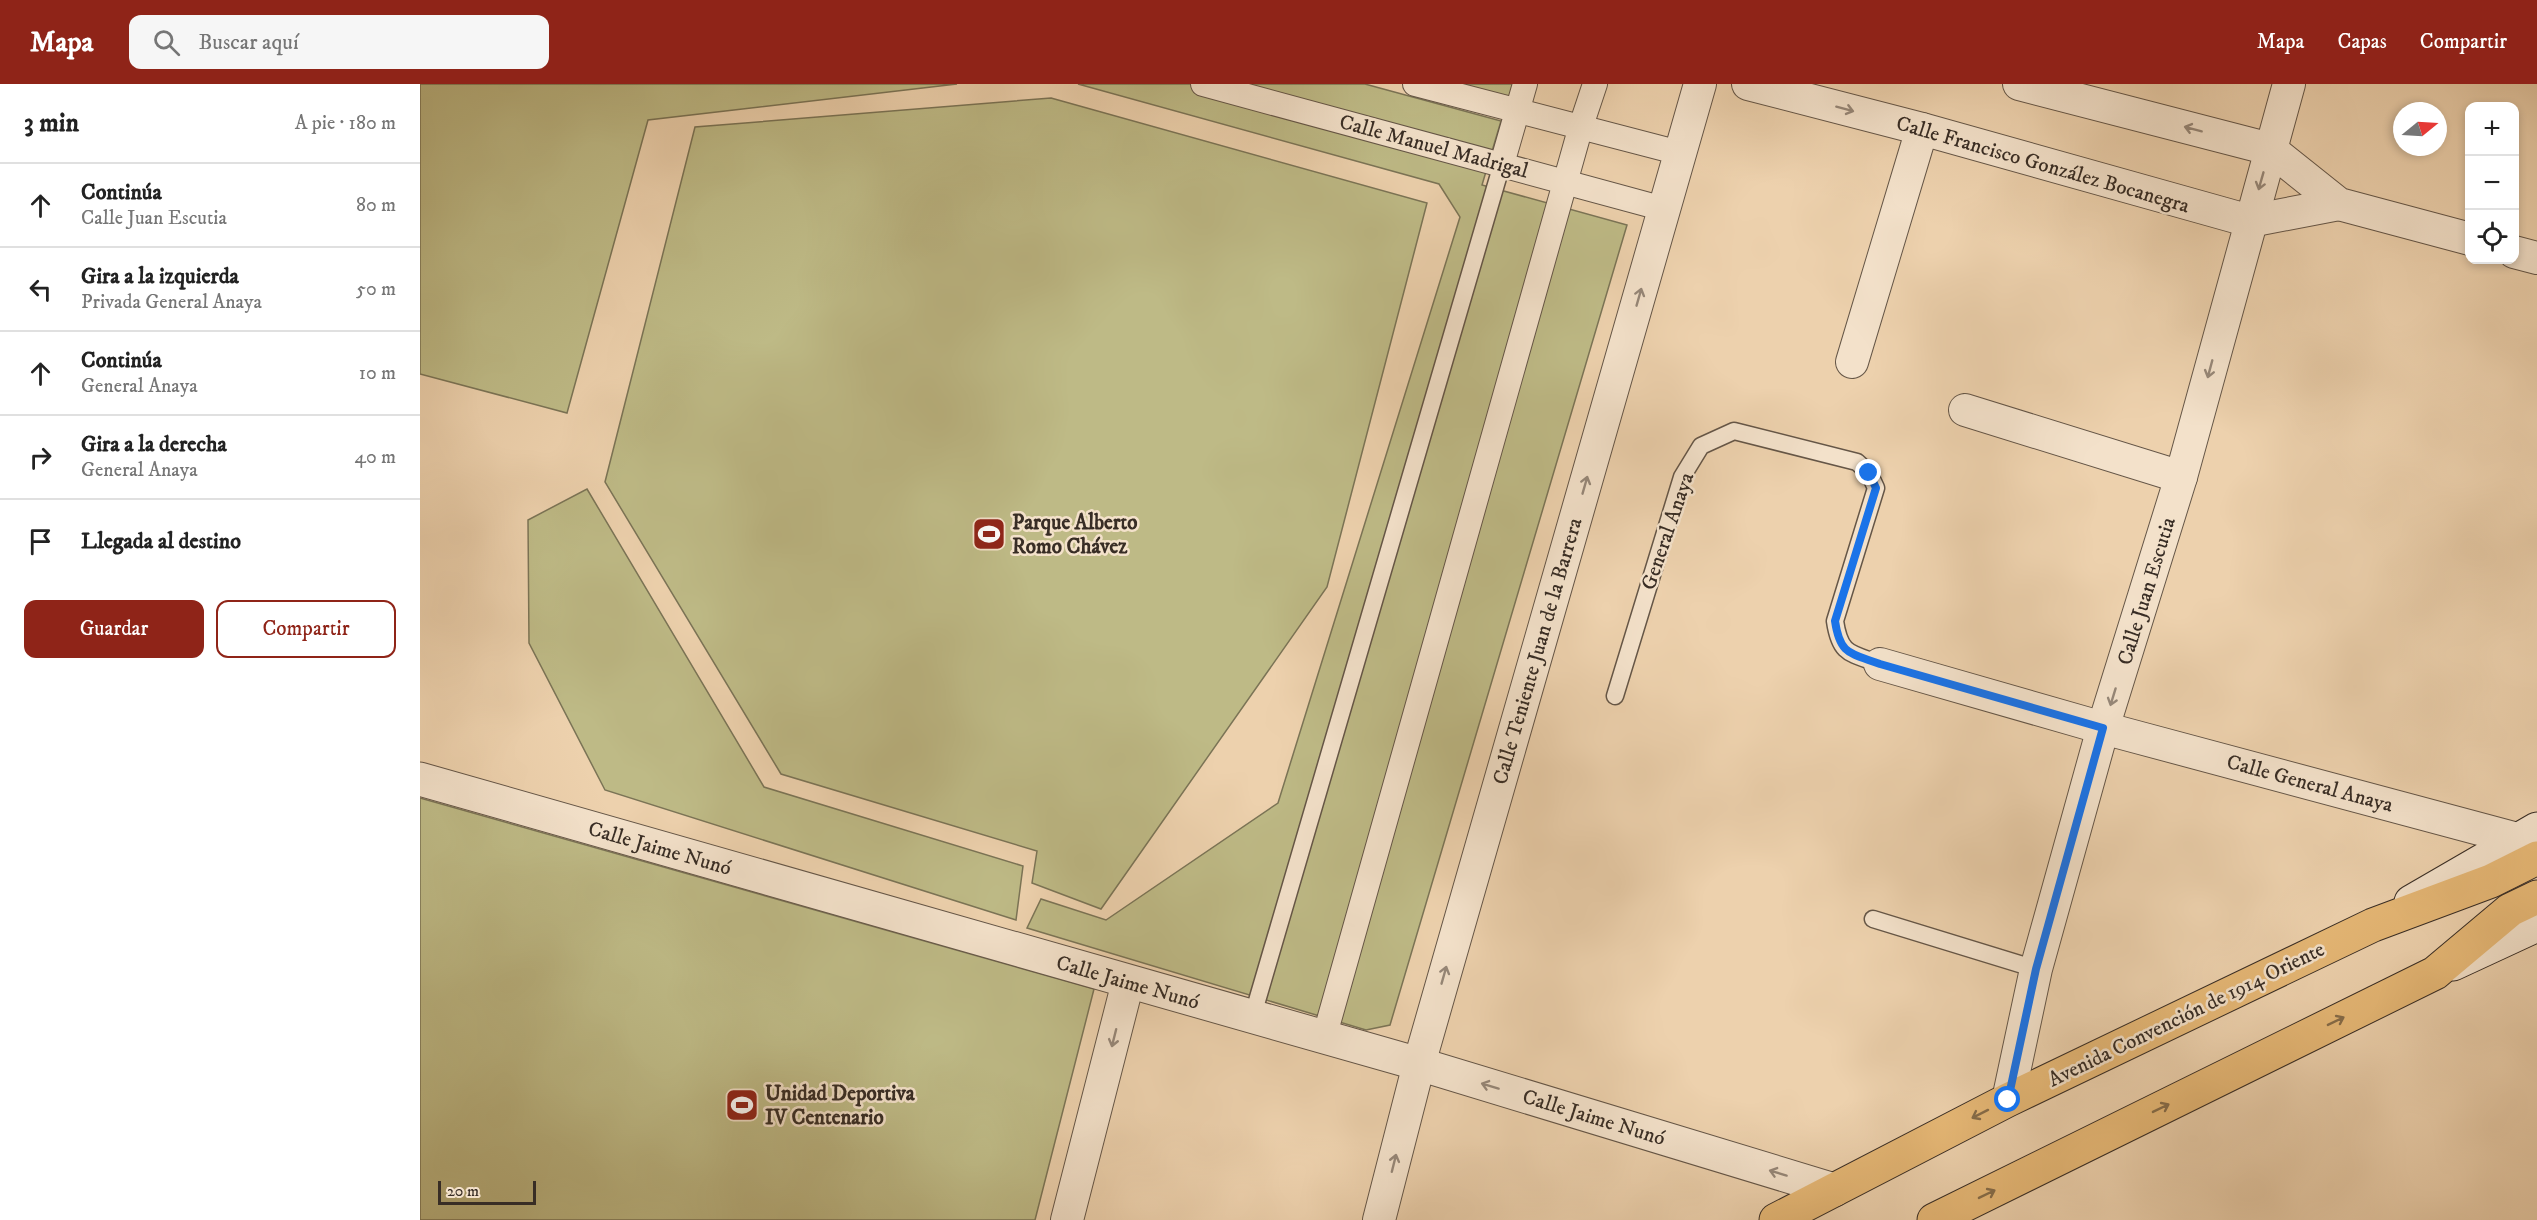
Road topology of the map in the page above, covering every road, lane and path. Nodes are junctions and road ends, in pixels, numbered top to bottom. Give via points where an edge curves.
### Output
1 (1203, 84) edge
2 (1415, 84) edge
3 (1525, 84) edge
4 (1595, 84) edge
5 (1700, 84) edge
6 (1748, 84) edge
7 (2019, 84) edge
8 (2289, 84) edge
9 (1516, 110) junction
10 (1581, 126) junction
11 (1922, 129) junction
12 (2270, 149) junction
13 (1680, 153) junction
14 (1502, 164) junction
15 (1566, 184) junction
16 (2339, 204) junction
17 (1664, 209) junction
18 (2250, 221) junction
19 (2465, 238) edge
20 (2519, 253) edge
21 (2537, 258) edge
22 (1852, 362) dead end
23 (1965, 410) dead end
24 (2181, 477) junction
25 (1880, 664) joint
26 (1615, 696) dead end
27 (2103, 728) junction
28 (420, 779) edge
29 (2530, 842) edge
30 (2528, 911) edge
31 (1873, 919) dead end
32 (2373, 925) junction
33 (2036, 969) junction
34 (1128, 982) junction
35 (1252, 1018) junction
36 (1324, 1038) junction
37 (1419, 1064) junction
38 (2008, 1100) junction
39 (1834, 1190) junction
40 (1941, 1219) edge
41 (1067, 1220) edge
42 (1379, 1220) edge
43 (1776, 1220) edge

1 - 14 street, Calle Manuel Madrigal
2 - 9 street
3 - 9 street
4 - 10 street
5 - 13 street, Calle Teniente Juan de la Barrera
6 -> 11 street, Calle Francisco González Bocanegra
12 -> 7 street, Calle Francisco González Bocanegra
8 - 12 street, Calle Juan Escutia
9 - 10 street
9 - 14 street
10 - 13 street
10 - 15 street
11 - 18 street, Calle Francisco González Bocanegra
11 - 22 street
12 - 16 street, Calle Francisco González Bocanegra
12 -> 18 street, Calle Juan Escutia
13 - 17 street, Calle Teniente Juan de la Barrera
14 - 15 street, Calle Manuel Madrigal
14 - 35 lane
15 - 17 street, Calle Manuel Madrigal
15 - 36 street
16 - 18 street, Calle Francisco González Bocanegra
16 - 19 street, Calle Francisco González Bocanegra
37 -> 17 street, Calle Teniente Juan de la Barrera
18 -> 24 street, Calle Juan Escutia
20 - 21 street
23 - 24 street
24 -> 27 street, Calle Juan Escutia
25 - 26 lane, General Anaya via 1846,652 1837,637 1835,621 1876,488 1869,473 1857,462 1734,431 1701,446 1682,477
25 - 27 street, Calle General Anaya
27 - 29 street, Calle General Anaya
27 - 33 street, Calle Juan Escutia
28 - 34 street, Calle Jaime Nunó
29 - 32 street, Avenida Convención de 1914 Oriente
29 - 32 main road, Avenida Convención de 1914 Oriente via 2491,881
40 -> 30 main road via 2435,973
31 - 33 lane
32 - 38 main road, Avenida Convención de 1914 Oriente
33 - 38 street, Calle Juan Escutia
34 - 35 street, Calle Jaime Nunó
34 -> 41 street
35 - 36 street, Calle Jaime Nunó
36 - 37 street, Calle Jaime Nunó
39 -> 37 street, Calle Jaime Nunó
42 -> 37 street, Calle Teniente Juan de la Barrera
38 -> 39 main road, Avenida Convención de 1914 Oriente
39 - 43 main road, Avenida Convención de 1914 Oriente

